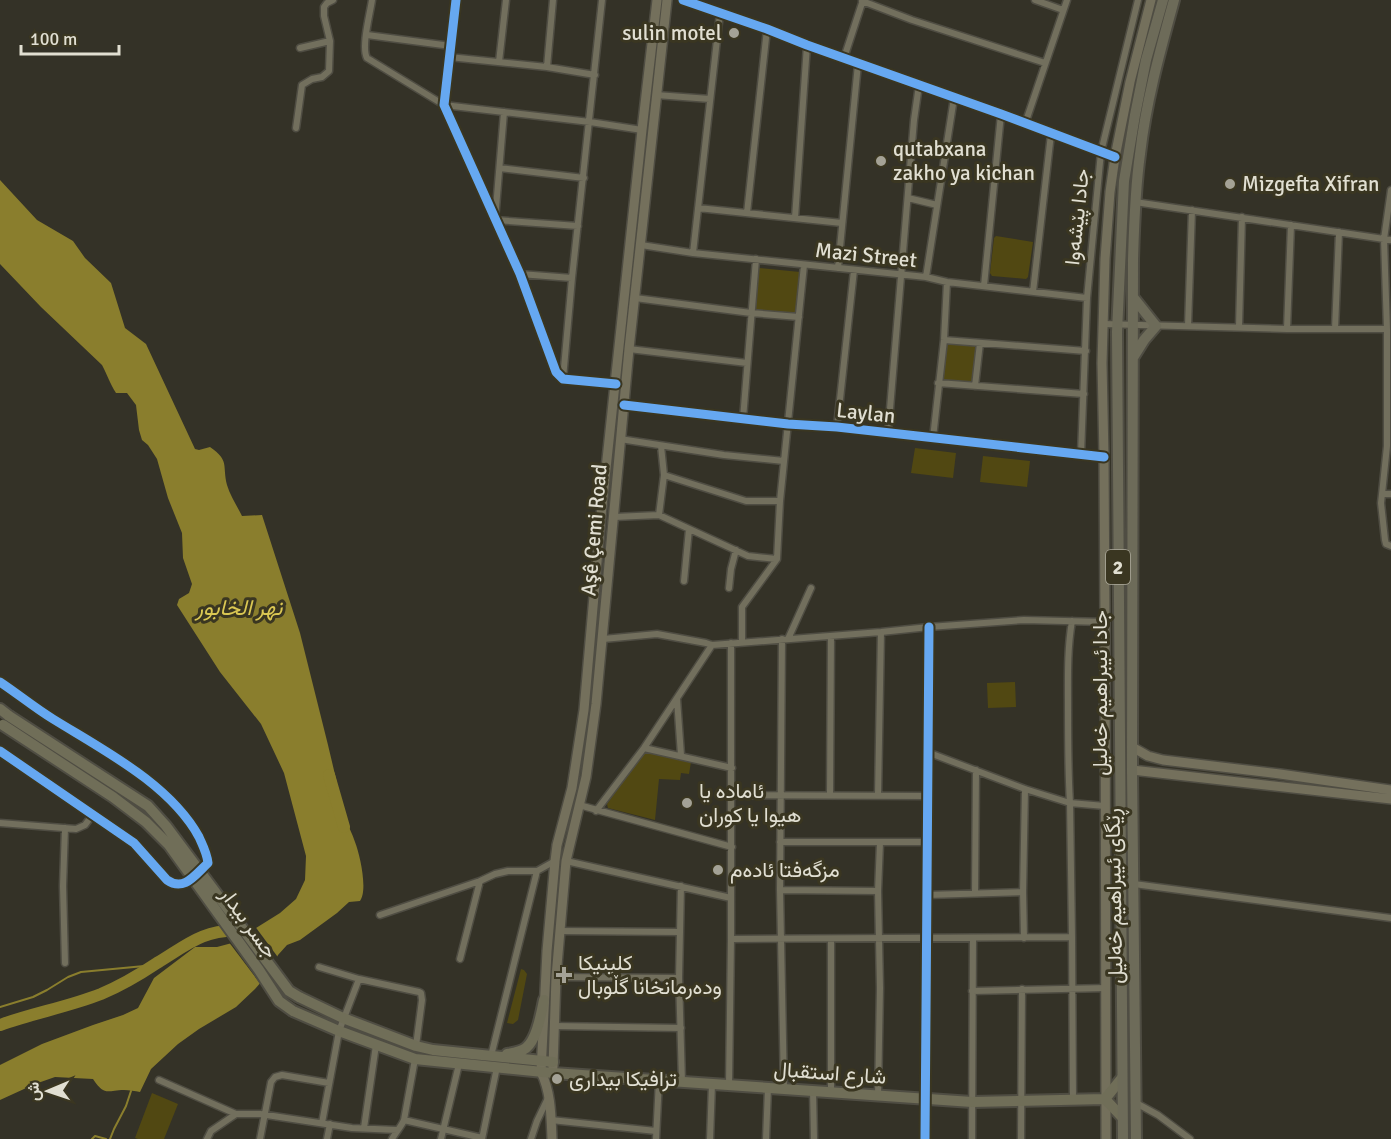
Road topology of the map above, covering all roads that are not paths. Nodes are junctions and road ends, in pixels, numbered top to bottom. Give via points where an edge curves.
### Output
1 (333, 0) edge
2 (372, 0) edge
3 (456, 0) edge
4 (506, 0) edge
5 (553, 0) edge
6 (602, 0) edge
7 (657, 0) edge
8 (667, 0) edge
9 (683, 0) edge
10 (707, 0) edge
11 (1035, 0) edge
12 (1067, 0) edge
13 (1138, 0) edge
14 (1151, 0) edge
15 (1163, 0) edge
16 (1174, 0) edge
17 (862, 1) edge
18 (705, 8) junction
19 (1063, 10) junction
20 (720, 13) junction
21 (767, 29) junction
22 (367, 35) junction
23 (330, 41) junction
24 (807, 45) junction
25 (451, 46) junction
26 (300, 48) dead end
27 (449, 57) junction
28 (844, 58) junction
29 (853, 61) junction
30 (500, 62) junction
31 (1045, 63) junction
32 (547, 66) junction
33 (595, 75) junction
34 (919, 85) junction
35 (656, 94) junction
36 (954, 98) junction
37 (710, 99) junction
38 (444, 105) junction
39 (504, 112) junction
40 (1001, 114) junction
41 (590, 122) junction
42 (1025, 124) junction
43 (296, 128) dead end
44 (642, 130) junction
45 (1051, 134) junction
46 (1101, 152) junction
47 (1115, 157) junction
48 (500, 168) junction
49 (584, 178) junction
50 (1391, 190) edge
51 (908, 198) junction
52 (1135, 202) junction
53 (937, 205) junction
54 (698, 208) junction
55 (1192, 210) junction
56 (747, 213) junction
57 (1242, 217) junction
58 (795, 218) junction
59 (495, 220) junction
60 (842, 223) junction
61 (1291, 225) junction
62 (578, 226) junction
63 (1339, 232) junction
64 (1388, 240) edge
65 (640, 245) junction
66 (693, 253) junction
67 (756, 260) junction
68 (804, 265) junction
69 (838, 268) junction
70 (854, 270) junction
71 (520, 274) junction
72 (901, 275) junction
73 (926, 277) junction
74 (572, 278) junction
75 (947, 282) junction
76 (984, 286) junction
77 (1033, 292) junction
78 (1133, 297) junction
79 (635, 298) junction
80 (1087, 298) junction
81 (1388, 303) edge
82 (751, 312) junction
83 (799, 317) junction
84 (1103, 324) junction
85 (1117, 325) junction
86 (1133, 325) junction
87 (1156, 326) junction
88 (1188, 326) junction
89 (1239, 327) junction
90 (1287, 328) junction
91 (1335, 329) junction
92 (1387, 329) junction
93 (944, 340) junction
94 (980, 343) junction
95 (629, 349) junction
96 (1389, 350) edge
97 (1086, 351) junction
98 (1133, 359) junction
99 (747, 363) junction
100 (563, 379) junction
101 (938, 383) junction
102 (616, 384) junction
103 (975, 386) junction
104 (1084, 394) junction
105 (1389, 401) edge
106 (624, 405) junction
107 (743, 419) junction
108 (788, 424) junction
109 (837, 427) junction
110 (888, 433) junction
111 (933, 438) junction
112 (620, 439) junction
113 (661, 446) junction
114 (1389, 446) edge
115 (1081, 454) junction
116 (1104, 457) junction
117 (784, 461) junction
118 (664, 475) junction
119 (1382, 494) junction
120 (1391, 494) edge
121 (780, 501) junction
122 (659, 515) junction
123 (614, 517) junction
124 (688, 529) junction
125 (1391, 546) edge
126 (736, 550) junction
127 (777, 559) junction
128 (684, 580) dead end
129 (729, 588) dead end
130 (811, 588) dead end
131 (1072, 621) junction
132 (1105, 622) junction
133 (929, 627) junction
134 (880, 632) junction
135 (831, 636) junction
136 (603, 639) junction
137 (785, 639) junction
138 (742, 642) junction
139 (731, 643) junction
140 (712, 645) junction
141 (0, 682) edge
142 (677, 698) junction
143 (1119, 705) junction
144 (1105, 706) junction
145 (3, 718) edge
146 (1132, 747) junction
147 (644, 748) junction
148 (0, 751) edge
149 (927, 752) junction
150 (681, 755) junction
151 (732, 768) junction
152 (976, 770) junction
153 (1132, 770) junction
154 (1025, 789) junction
155 (1391, 790) edge
156 (732, 795) junction
157 (780, 795) junction
158 (830, 795) junction
159 (878, 795) junction
160 (927, 795) junction
161 (1391, 799) edge
162 (1070, 802) junction
163 (579, 805) junction
164 (1105, 806) junction
165 (596, 811) junction
166 (93, 814) junction
167 (0, 823) edge
168 (64, 828) junction
169 (780, 842) junction
170 (927, 842) junction
171 (880, 843) junction
172 (732, 847) junction
173 (555, 861) junction
174 (566, 861) junction
175 (537, 871) junction
176 (480, 881) junction
177 (1134, 884) junction
178 (681, 886) junction
179 (780, 890) junction
180 (878, 891) junction
181 (1023, 892) junction
182 (975, 893) junction
183 (927, 895) junction
184 (731, 898) junction
185 (1134, 913) junction
186 (1122, 914) junction
187 (380, 915) dead end
188 (1391, 918) edge
189 (560, 931) junction
190 (680, 932) junction
191 (1072, 937) junction
192 (927, 938) junction
193 (973, 938) junction
194 (1024, 938) junction
195 (731, 939) junction
196 (781, 939) junction
197 (831, 939) junction
198 (879, 939) junction
199 (1122, 952) junction
200 (1134, 952) junction
201 (460, 959) dead end
202 (65, 963) dead end
203 (319, 967) dead end
204 (556, 977) junction
205 (680, 978) junction
206 (359, 979) junction
207 (1107, 988) junction
208 (1022, 989) junction
209 (1073, 989) junction
210 (972, 991) junction
211 (544, 1000) junction
212 (343, 1018) junction
213 (555, 1026) junction
214 (681, 1028) junction
215 (339, 1031) junction
216 (376, 1045) junction
217 (416, 1046) junction
218 (490, 1056) junction
219 (415, 1059) junction
220 (459, 1064) junction
221 (541, 1066) junction
222 (497, 1067) junction
223 (551, 1073) junction
224 (1122, 1078) junction
225 (159, 1080) dead end
226 (659, 1080) junction
227 (681, 1082) junction
228 (329, 1083) junction
229 (712, 1084) junction
230 (729, 1085) junction
231 (768, 1088) junction
232 (784, 1089) junction
233 (813, 1091) junction
234 (831, 1092) junction
235 (878, 1096) junction
236 (549, 1098) junction
237 (926, 1099) junction
238 (1105, 1099) junction
239 (1072, 1100) junction
240 (972, 1102) junction
241 (1021, 1102) junction
242 (1134, 1102) junction
243 (236, 1114) junction
244 (266, 1115) junction
245 (1122, 1117) junction
246 (404, 1120) junction
247 (551, 1120) junction
248 (322, 1123) junction
249 (330, 1125) junction
250 (364, 1128) junction
251 (397, 1130) junction
252 (444, 1130) junction
253 (656, 1135) edge
254 (207, 1139) edge
255 (260, 1139) edge
256 (327, 1139) edge
257 (392, 1139) edge
258 (441, 1139) edge
259 (482, 1139) edge
260 (531, 1139) edge
261 (552, 1139) edge
262 (710, 1139) edge
263 (766, 1139) edge
264 (814, 1139) edge
265 (925, 1139) edge
266 (972, 1139) edge
267 (1021, 1139) edge
268 (1106, 1139) edge
269 (1123, 1139) edge
270 (1136, 1139) edge
271 (1190, 1139) edge

1 - 23 street via 324,7
2 - 22 street
3 - 25 street
4 - 30 street
5 - 32 street
6 - 33 street
7 - 44 main road, Aşê Çemi Road
8 - 35 main road, Aşê Çemi Road
9 - 18 street
10 - 18 street
11 - 19 street
12 - 19 street
13 - 46 street, جادا پێشەوا
14 - 47 main road, جادا ئیبراهیم خەلیل
15 - 85 highway, جادا ئیبراهیم خەلیل / 2 via 1144,71 1124,181
16 - 52 highway, 2 via 1155,70
17 - 28 street
17 - 31 street
18 - 20 street
19 - 31 street
20 - 21 street
20 - 37 street
21 - 24 street
21 - 56 street
22 - 25 street
22 - 38 street via 367,58
23 - 26 street
23 - 43 street via 329,71 302,85
24 - 28 street
24 - 58 street
25 - 27 street
27 - 30 street
27 - 38 street
28 - 29 street
29 - 34 street
29 - 60 street via 858,64
30 - 32 street
31 - 42 street
32 - 33 street
33 - 41 street
34 - 36 street
34 - 51 street
35 - 37 street
35 - 65 main road, Aşê Çemi Road
36 - 40 street
36 - 53 street
37 - 54 street
38 - 39 street
38 - 59 street
39 - 41 street
39 - 48 street
40 - 42 street
40 - 76 street
41 - 44 street
41 - 49 street
42 - 45 street
44 - 102 main road, Aşê Çemi Road
45 - 46 street
45 - 77 street
46 - 47 street
46 - 80 street, جادا پێشەوا
47 - 84 main road, جادا ئیبراهیم خەلیل
48 - 49 street
48 - 59 street
49 - 62 street
50 - 64 street
51 - 53 street
51 - 72 street
52 - 55 street
52 - 78 highway, 2
53 - 73 street
54 - 56 street
54 - 66 street
55 - 57 street
55 - 88 street
56 - 58 street
57 - 61 street
57 - 89 street
58 - 60 street
59 - 62 street
59 - 71 street
60 - 69 street
61 - 63 street
61 - 90 street
62 - 74 street
63 - 64 street
63 - 91 street
64 - 81 street
65 - 66 street, Mazi Street
65 - 79 main road, Aşê Çemi Road
66 - 67 street, Mazi Street
67 - 68 street, Mazi Street
67 - 82 street
68 - 69 street, Mazi Street
68 - 83 street
69 - 70 street, Mazi Street
70 - 72 street, Mazi Street
70 - 109 street
71 - 74 street
71 - 100 street via 554,370
72 - 73 street, Mazi Street
72 - 110 street
73 - 75 street, Mazi Street
74 - 100 street
75 - 76 street, Mazi Street
75 - 93 street
76 - 77 street, Mazi Street
77 - 80 street, Mazi Street
78 - 86 highway, 2
78 - 87 highway
79 - 82 street
79 - 95 main road, Aşê Çemi Road
80 - 97 street, جادا پێشەوا
81 - 92 street
82 - 83 street
82 - 99 street
83 - 108 street
84 - 85 street
84 - 116 main road, جادا ئیبراهیم خەلیل
85 - 86 street
85 - 143 highway, جادا ئیبراهیم خەلیل / 2
86 - 87 street
86 - 98 highway, 2
87 - 88 street
87 - 98 highway
88 - 89 street
89 - 90 street
90 - 91 street
91 - 92 street
92 - 96 street
93 - 94 street
93 - 101 street
94 - 97 street
94 - 103 street
95 - 99 street
95 - 106 main road, Aşê Çemi Road
96 - 105 street
97 - 104 street, جادا پێشەوا
98 - 146 highway, ڕێگای ئیبراهیم خەلیل / 2
99 - 107 street
100 - 102 street
101 - 103 street
101 - 111 street
102 - 173 main road, Aşê Çemi Road via 584,710
103 - 104 street
104 - 115 street, جادا پێشەوا
105 - 114 street
106 - 107 street, Laylan
106 - 112 main road, Aşê Çemi Road
107 - 108 street, Laylan
108 - 109 street, Laylan
108 - 117 street
109 - 110 street, Laylan
110 - 111 street, Laylan
111 - 115 street, Laylan
112 - 113 street
112 - 123 main road, Aşê Çemi Road
113 - 117 street
113 - 118 street
114 - 119 street
115 - 116 street, Laylan
116 - 132 main road, جادا ئیبراهیم خەلیل
117 - 121 street
118 - 121 street via 746,501
118 - 122 street
119 - 120 street
119 - 125 street via 1385,540
121 - 127 street
122 - 123 street
122 - 124 street
123 - 136 main road, Aşê Çemi Road
124 - 126 street
124 - 128 street
126 - 127 street via 748,556
126 - 129 street
127 - 138 street via 742,607
130 - 137 street
131 - 132 street
131 - 133 street via 1024,620
131 - 162 street via 1068,681
132 - 144 main road, جادا ئیبراهیم خەلیل
133 - 134 street
133 - 149 street
134 - 135 street
134 - 159 street
135 - 137 street
135 - 158 street
136 - 140 street via 657,634
136 - 163 main road, Aşê Çemi Road
137 - 138 street
137 - 157 street
138 - 139 street
139 - 140 street
139 - 151 street
140 - 142 street
141 - 166 street via 131,768 172,800 191,822 208,863 184,884 177,885 166,880 134,843
142 - 147 street
142 - 150 street
143 - 144 highway
143 - 186 highway, جادا ئیبراهیم خەلیل / 2
144 - 164 main road, جادا ئیبراهیم خەلیل
145 - 212 main road, جسر بيدار, bridge via 148,806 289,991
145 - 215 main road, جسر بيدار, bridge via 146,822 169,845 279,1001
146 - 153 highway, ڕێگای ئیبراهیم خەلیل / 2
146 - 155 main road via 1163,760
147 - 150 street
147 - 165 street
148 - 166 street
149 - 152 street
149 - 160 street
150 - 151 street
151 - 156 street
152 - 154 street
152 - 182 street
153 - 161 main road
153 - 177 highway, ڕێگای ئیبراهیم خەلیل / 2
154 - 162 street
154 - 181 street
156 - 157 street
156 - 172 street
157 - 158 street
157 - 169 street
158 - 159 street
159 - 160 street
160 - 170 street
162 - 164 street
162 - 191 street
163 - 165 street
163 - 174 main road, Aşê Çemi Road
164 - 207 main road, جادا ئیبراهیم خەلیل
165 - 172 street
166 - 168 street via 82,827
167 - 168 street
168 - 202 street
169 - 171 street
169 - 179 street
170 - 171 street
170 - 183 street
171 - 180 street
172 - 184 street
173 - 175 street
173 - 211 main road, Aşê Çemi Road
174 - 178 street
174 - 189 main road, Aşê Çemi Road
175 - 176 street via 495,874
175 - 218 street
176 - 187 street
176 - 201 street
177 - 185 highway, ڕێگای ئیبراهیم خەلیل / 2
177 - 188 street
178 - 184 street
178 - 190 street
179 - 180 street
179 - 196 street
180 - 198 street
181 - 182 street
181 - 194 street
182 - 183 street
183 - 192 street
184 - 195 street
185 - 186 highway
185 - 200 highway, ڕێگای ئیبراهیم خەلیل / 2
186 - 199 highway, جادا ئیبراهیم خەلیل / 2
189 - 190 street
189 - 204 main road, Aşê Çemi Road
190 - 205 street
191 - 194 street
191 - 209 street
192 - 193 street
192 - 198 street
192 - 237 street
193 - 194 street
193 - 210 street
195 - 196 street
195 - 230 street
196 - 197 street
196 - 232 street
197 - 198 street
197 - 234 street
198 - 235 street
199 - 200 highway
199 - 224 highway, جادا ئیبراهیم خەلیل / 2
200 - 242 highway, ڕێگای ئیبراهیم خەلیل / 2
203 - 206 street
204 - 205 street
204 - 213 main road, Aşê Çemi Road
205 - 214 street
206 - 212 street
206 - 217 street via 422,993
207 - 209 street
207 - 238 main road, جادا ئیبراهیم خەلیل
208 - 209 street
208 - 210 street
208 - 241 street
209 - 239 street
210 - 240 street
211 - 218 main road via 535,1032 525,1049
211 - 221 main road, Aşê Çemi Road
212 - 215 street
212 - 217 main road, جسر بيدار
213 - 214 street
213 - 223 main road, Aşê Çemi Road
214 - 227 street
215 - 216 main road
215 - 228 street
216 - 219 main road
216 - 250 street
217 - 218 main road, جسر بيدار
218 - 221 main road, جسر بيدار
219 - 220 main road
219 - 246 street
220 - 222 main road
220 - 252 street
221 - 222 main road
221 - 223 main road, شارع استقبال
222 - 259 street
223 - 226 main road, شارع استقبال
223 - 236 main road, Aşê Çemi Road
224 - 238 main road
224 - 245 highway, جادا ئیبراهیم خەلیل / 2
225 - 243 street
226 - 227 main road, شارع استقبال
226 - 253 street
227 - 229 main road, شارع استقبال
228 - 244 street via 275,1077
228 - 248 street
229 - 230 main road, شارع استقبال
229 - 262 street
230 - 231 main road, شارع استقبال
231 - 232 main road, شارع استقبال
231 - 263 street
232 - 233 main road, شارع استقبال
233 - 234 main road, شارع استقبال
233 - 264 street
234 - 235 main road, شارع استقبال
235 - 237 main road, شارع استقبال
236 - 247 main road, Aşê Çemi Road
236 - 260 street
237 - 240 main road, شارع استقبال
237 - 265 street
238 - 239 main road, شارع استقبال
238 - 245 main road
238 - 268 main road, جادا ئیبراهیم خەلیل
239 - 241 main road, شارع استقبال
240 - 241 main road, شارع استقبال
240 - 266 street
241 - 267 street
242 - 270 highway, ڕێگای ئیبراهیم خەلیل / 2
242 - 271 street
243 - 244 street
243 - 254 street via 211,1131
244 - 248 street
244 - 255 street
245 - 269 highway, جادا ئیبراهیم خەلیل / 2
246 - 251 street
246 - 252 street
247 - 253 street
247 - 261 main road, Aşê Çemi Road
248 - 249 street
249 - 250 street
249 - 256 street
250 - 251 street
251 - 257 street
252 - 258 street
252 - 259 street

